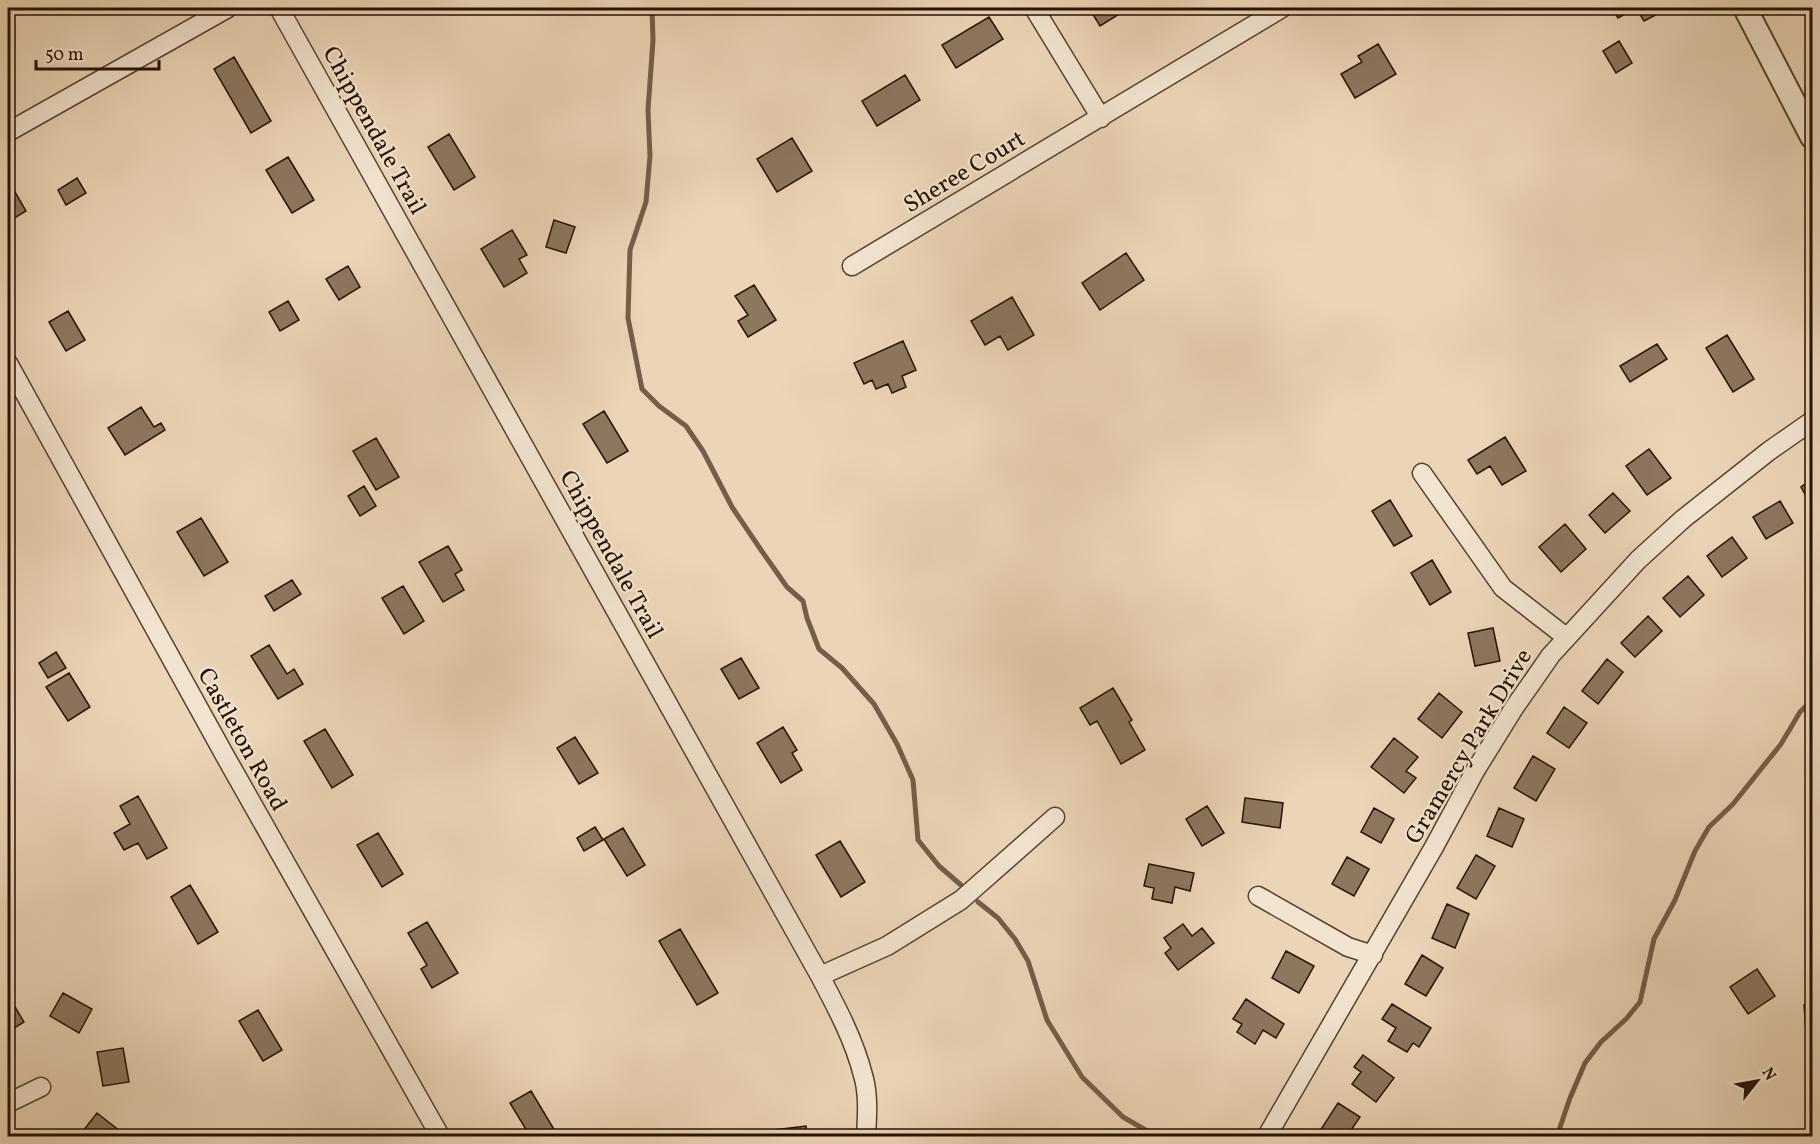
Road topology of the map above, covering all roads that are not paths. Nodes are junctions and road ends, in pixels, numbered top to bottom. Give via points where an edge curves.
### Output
1 (228, 8) edge
2 (279, 8) edge
3 (1034, 8) edge
4 (1282, 8) edge
5 (1745, 8) edge
6 (1101, 118) junction
7 (8, 132) edge
8 (1812, 137) edge
9 (852, 266) dead end
10 (8, 363) edge
11 (1812, 421) edge
12 (1422, 473) dead end
13 (1566, 637) junction
14 (1054, 817) dead end
15 (1258, 896) dead end
16 (1373, 955) junction
17 (820, 976) junction
18 (41, 1087) dead end
19 (8, 1103) edge
20 (440, 1137) edge
21 (866, 1137) edge
22 (1268, 1137) edge

1 - 7 street
2 - 17 street, Chippendale Trail
3 - 6 street
4 - 6 street, Sheree Court
5 - 8 street
6 - 9 street, Sheree Court
10 - 20 street, Castleton Road
11 - 13 street, Gramercy Park Drive via 1683,519 1638,560
12 - 13 street via 1503,588
13 - 16 street, Gramercy Park Drive via 1514,708 1475,771
14 - 17 street via 961,900 887,946
15 - 16 street via 1348,947
16 - 22 street, Gramercy Park Drive
17 - 21 street, Chippendale Trail via 845,1024 864,1077
18 - 19 street

